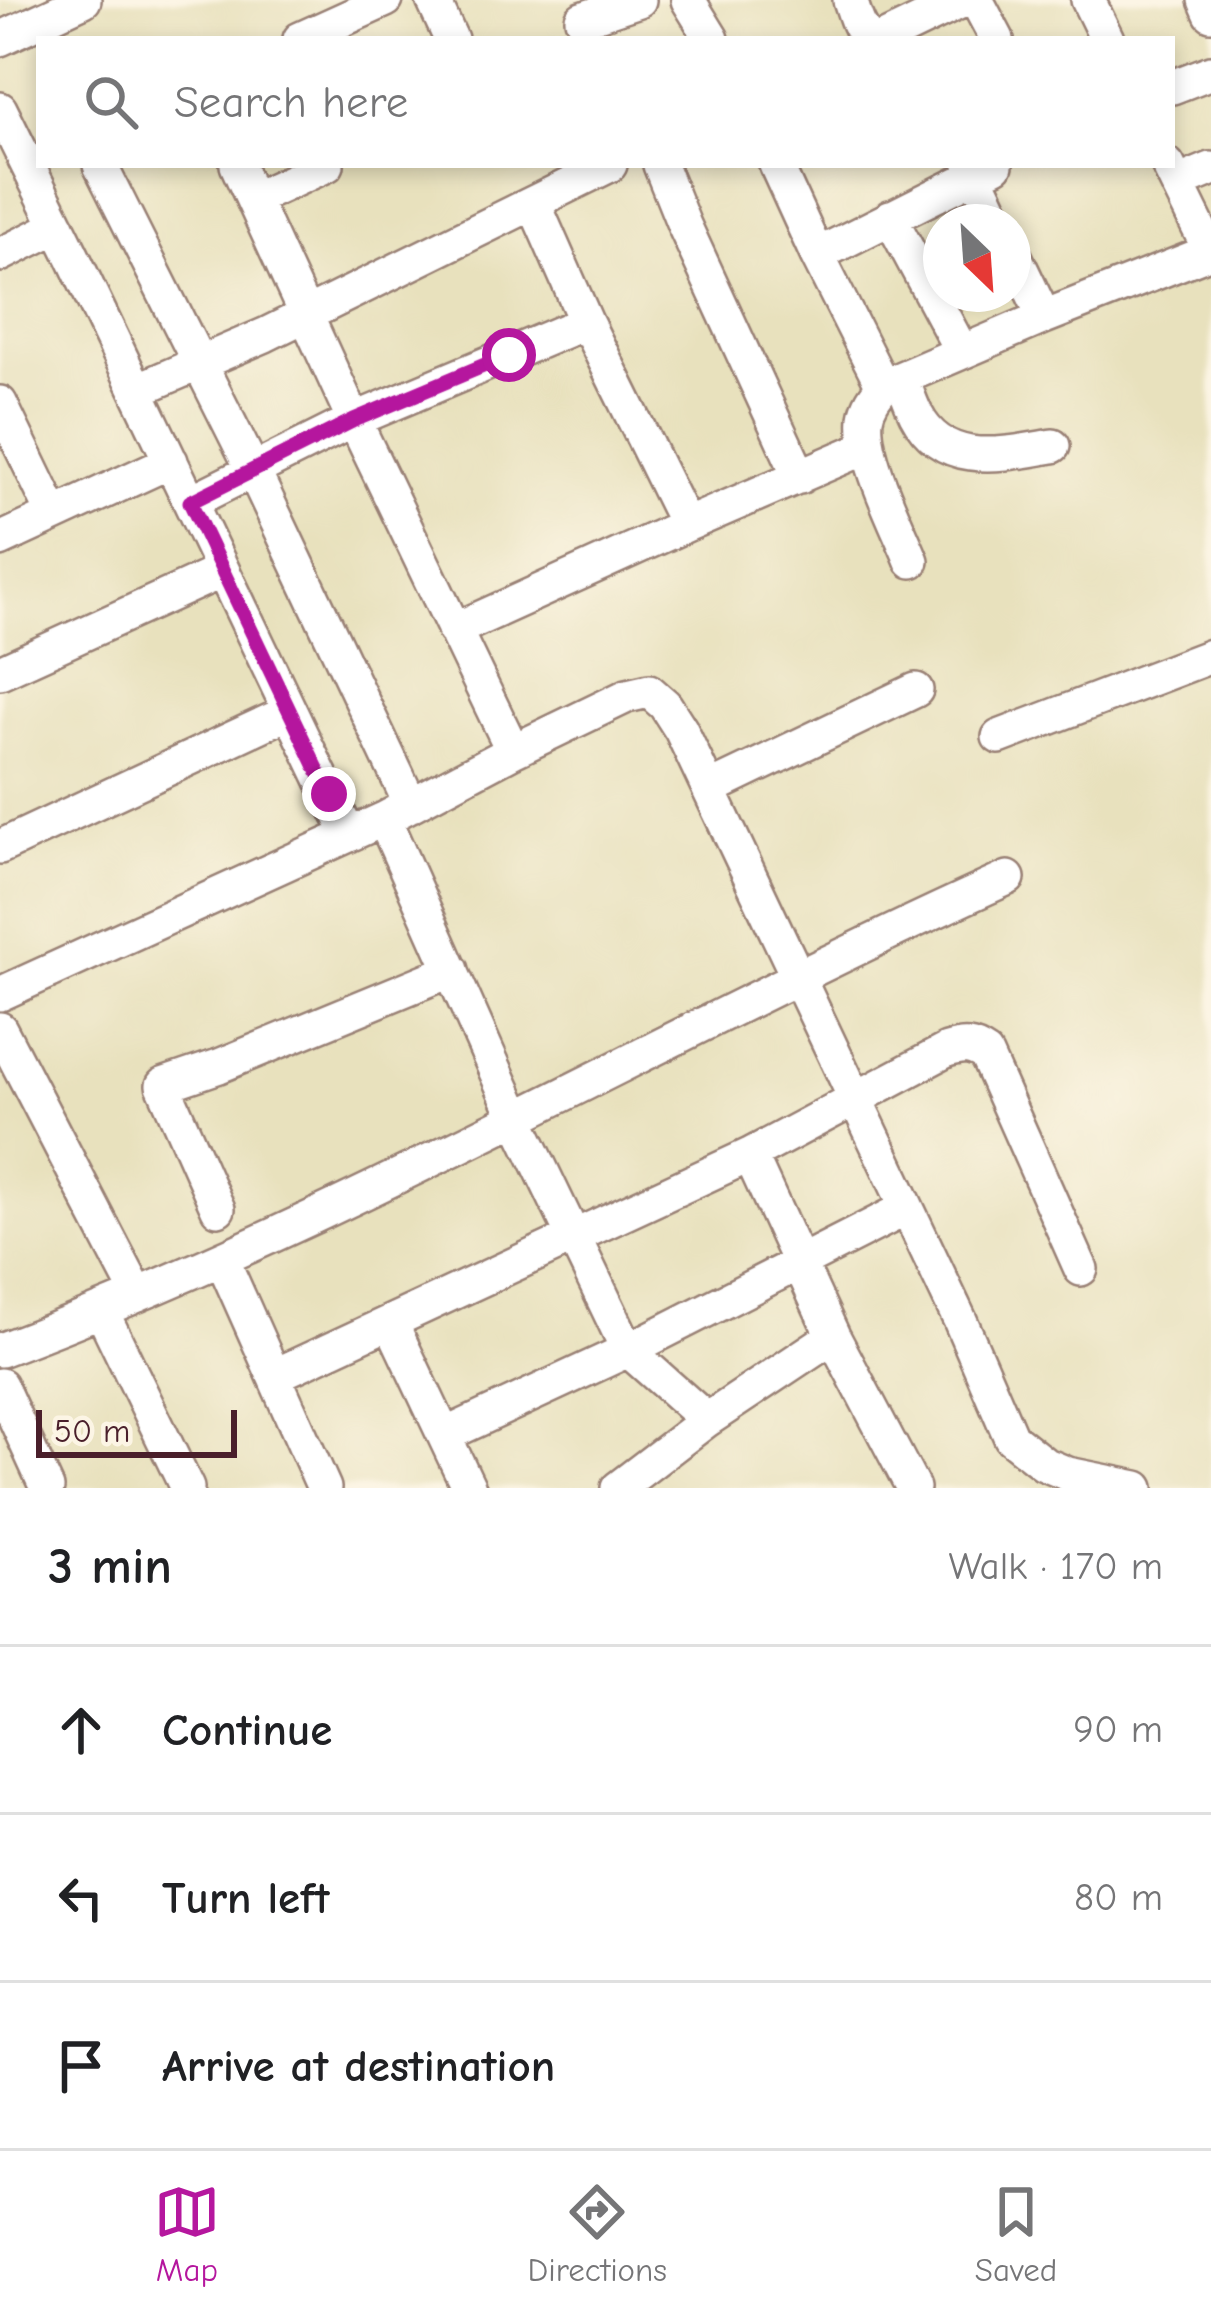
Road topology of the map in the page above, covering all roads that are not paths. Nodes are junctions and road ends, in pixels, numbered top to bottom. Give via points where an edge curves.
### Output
1 (84, 0) edge
2 (386, 0) edge
3 (433, 0) edge
4 (639, 0) edge
5 (688, 0) edge
6 (850, 0) edge
7 (968, 0) edge
8 (1088, 0) edge
9 (1205, 0) edge
10 (1211, 14) edge
11 (580, 19) edge
12 (30, 22) edge
13 (899, 35) edge
14 (307, 36) edge
15 (450, 36) edge
16 (710, 36) edge
17 (866, 36) edge
18 (995, 36) edge
19 (1106, 36) edge
20 (0, 40) edge
21 (1211, 72) edge
22 (1175, 86) edge
23 (1, 115) edge
24 (33, 159) edge
25 (36, 168) edge
26 (102, 168) edge
27 (238, 168) edge
28 (320, 168) edge
29 (604, 168) edge
30 (660, 168) edge
31 (777, 168) edge
32 (981, 168) edge
33 (1211, 170) edge
34 (1173, 174) edge
35 (253, 199) junction
36 (533, 204) junction
37 (992, 204) edge
38 (890, 217) junction
39 (58, 226) junction
40 (1210, 251) edge
41 (0, 255) edge
42 (817, 255) junction
43 (1031, 290) edge
44 (306, 315) junction
45 (1044, 317) junction
46 (586, 322) junction
47 (962, 352) junction
48 (199, 363) junction
49 (893, 381) junction
50 (137, 390) junction
51 (0, 404) edge
52 (354, 420) junction
53 (1053, 446) dead end
54 (867, 447) junction
55 (171, 461) junction
56 (254, 470) junction
57 (800, 477) junction
58 (190, 502) junction
59 (54, 515) junction
60 (686, 525) junction
61 (0, 540) edge
62 (911, 561) dead end
63 (222, 571) junction
64 (454, 630) junction
65 (1211, 656) edge
66 (0, 672) edge
67 (916, 690) dead end
68 (290, 712) junction
69 (999, 737) dead end
70 (513, 751) junction
71 (709, 789) junction
72 (397, 812) junction
73 (350, 835) junction
74 (0, 847) edge
75 (1008, 878) dead end
76 (452, 970) junction
77 (799, 975) junction
78 (0, 994) edge
79 (0, 1029) edge
80 (856, 1100) junction
81 (517, 1119) junction
82 (750, 1155) junction
83 (908, 1208) junction
84 (218, 1209) dead end
85 (573, 1238) junction
86 (223, 1258) junction
87 (798, 1264) junction
88 (1081, 1269) dead end
89 (139, 1295) junction
90 (102, 1312) junction
91 (392, 1323) junction
92 (833, 1336) junction
93 (0, 1350) edge
94 (628, 1350) junction
95 (276, 1376) junction
96 (0, 1385) edge
97 (707, 1420) junction
98 (445, 1435) junction
99 (47, 1488) edge
100 (188, 1488) edge
101 (324, 1488) edge
102 (469, 1488) edge
103 (618, 1488) edge
104 (913, 1488) edge
105 (1137, 1488) edge

1 - 12 street
2 - 14 street
3 - 15 street
4 - 11 street
5 - 16 street
6 - 17 street
7 - 13 street
7 - 18 street
8 - 19 street
9 - 10 street
12 - 20 street
21 - 22 street
23 - 24 street
25 - 39 street
26 - 48 street
27 - 35 street
28 - 35 street
29 - 36 street
30 - 57 street
31 - 42 street
32 - 37 street
32 - 38 street
33 - 34 street
34 - 40 street
35 - 44 street
36 - 44 street
36 - 46 street
38 - 42 street
38 - 47 street
39 - 41 street
39 - 50 street
40 - 45 street
42 - 49 street
43 - 45 street
44 - 48 street
44 - 52 street
45 - 47 street
46 - 52 street
46 - 60 street
47 - 49 street
48 - 50 street
48 - 56 street
49 - 53 street via 930,436 956,451
49 - 54 street via 872,400
50 - 55 street
51 - 59 street
52 - 56 street
52 - 64 street
54 - 57 street
54 - 62 street
55 - 58 street
55 - 59 street
56 - 58 street
56 - 72 street
57 - 60 street
58 - 63 street
59 - 61 street
60 - 64 street
63 - 66 street
63 - 68 street
64 - 70 street
65 - 69 street
67 - 71 street
68 - 73 street
68 - 74 street
70 - 71 street via 649,691 682,730
70 - 72 street
71 - 77 street
72 - 73 street
72 - 76 street
73 - 78 street
75 - 77 street
76 - 81 street
76 - 84 street via 163,1085
77 - 80 street
77 - 81 street
79 - 89 street
80 - 82 street
80 - 83 street
80 - 88 street via 947,1050 963,1045 986,1055
81 - 85 street
81 - 86 street
82 - 85 street
82 - 87 street
83 - 87 street
83 - 105 street via 1011,1438 1069,1474
85 - 91 street
85 - 94 street
86 - 89 street
86 - 95 street
87 - 92 street
87 - 94 street
89 - 90 street
90 - 93 street
90 - 100 street
91 - 95 street
91 - 98 street
92 - 97 street
92 - 104 street
94 - 97 street
94 - 98 street
95 - 101 street
96 - 99 street
97 - 103 street
98 - 102 street

